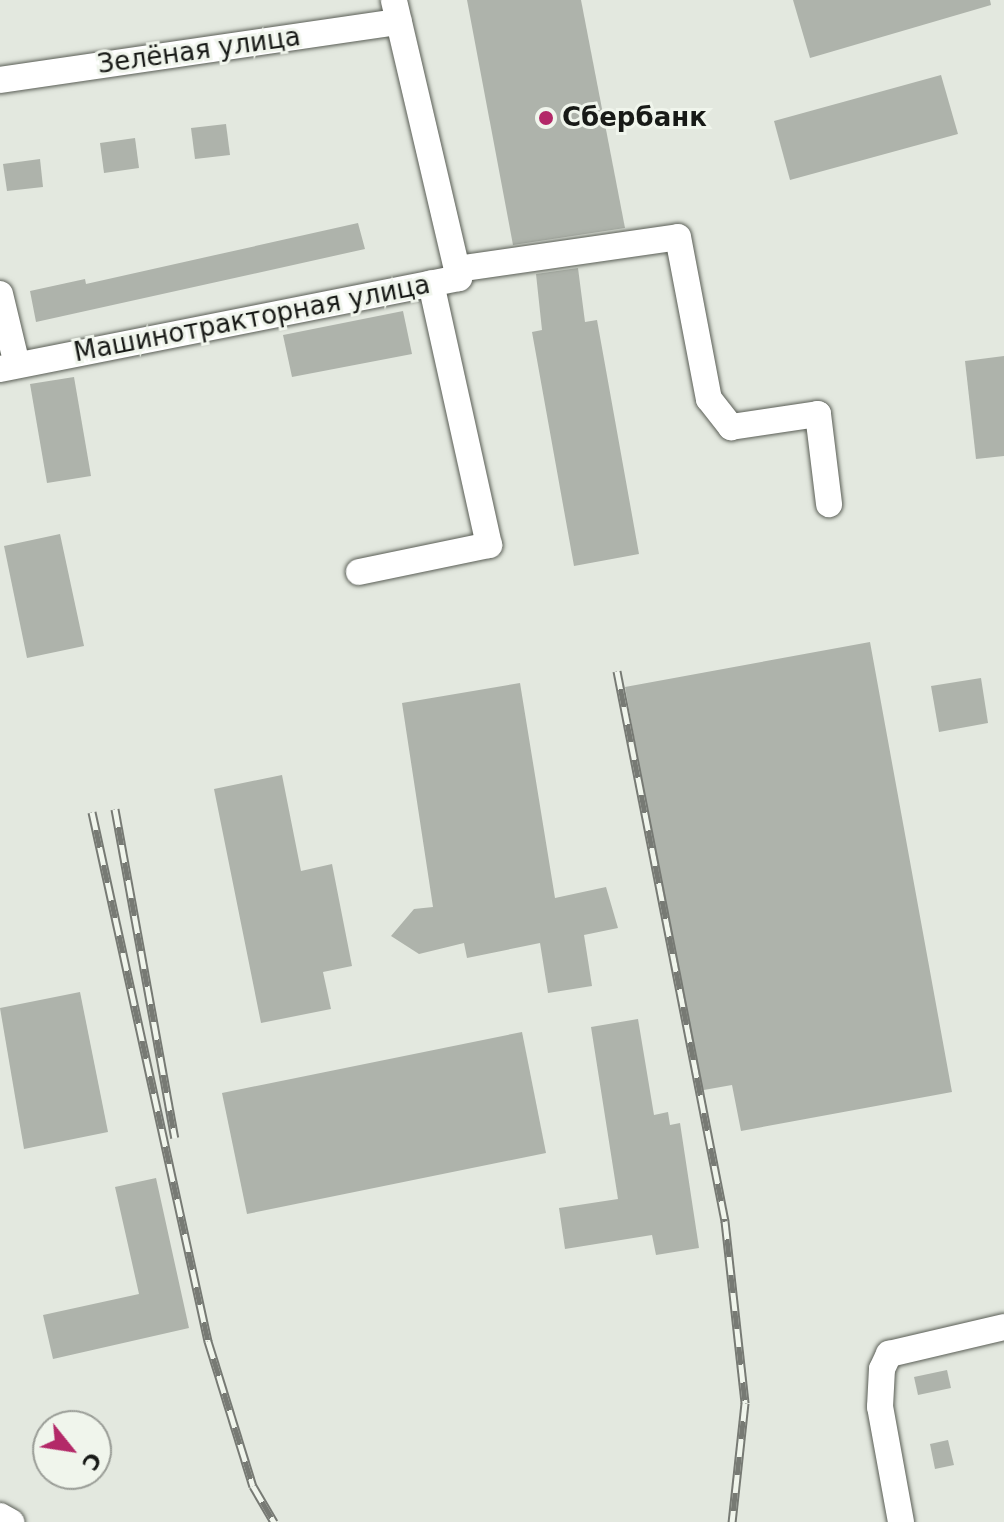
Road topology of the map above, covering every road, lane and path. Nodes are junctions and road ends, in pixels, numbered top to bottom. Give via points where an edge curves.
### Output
1 (396, 11) edge
2 (0, 80) edge
3 (457, 269) junction
4 (431, 283) junction
5 (0, 294) edge
6 (8, 367) edge
7 (829, 504) dead end
8 (359, 572) dead end
9 (1004, 1327) edge
10 (0, 1516) edge
11 (11, 1522) edge
12 (901, 1522) edge

1 - 2 street, Зелёная улица
1 - 3 street, Машинотракторная улица
3 - 4 street, Машинотракторная улица via 459,278
3 - 7 street via 678,237 709,399 731,427 818,414
4 - 6 street, Машинотракторная улица
4 - 8 street via 489,545
5 - 6 street
9 - 12 street via 889,1354 882,1369 880,1407
10 - 11 street

